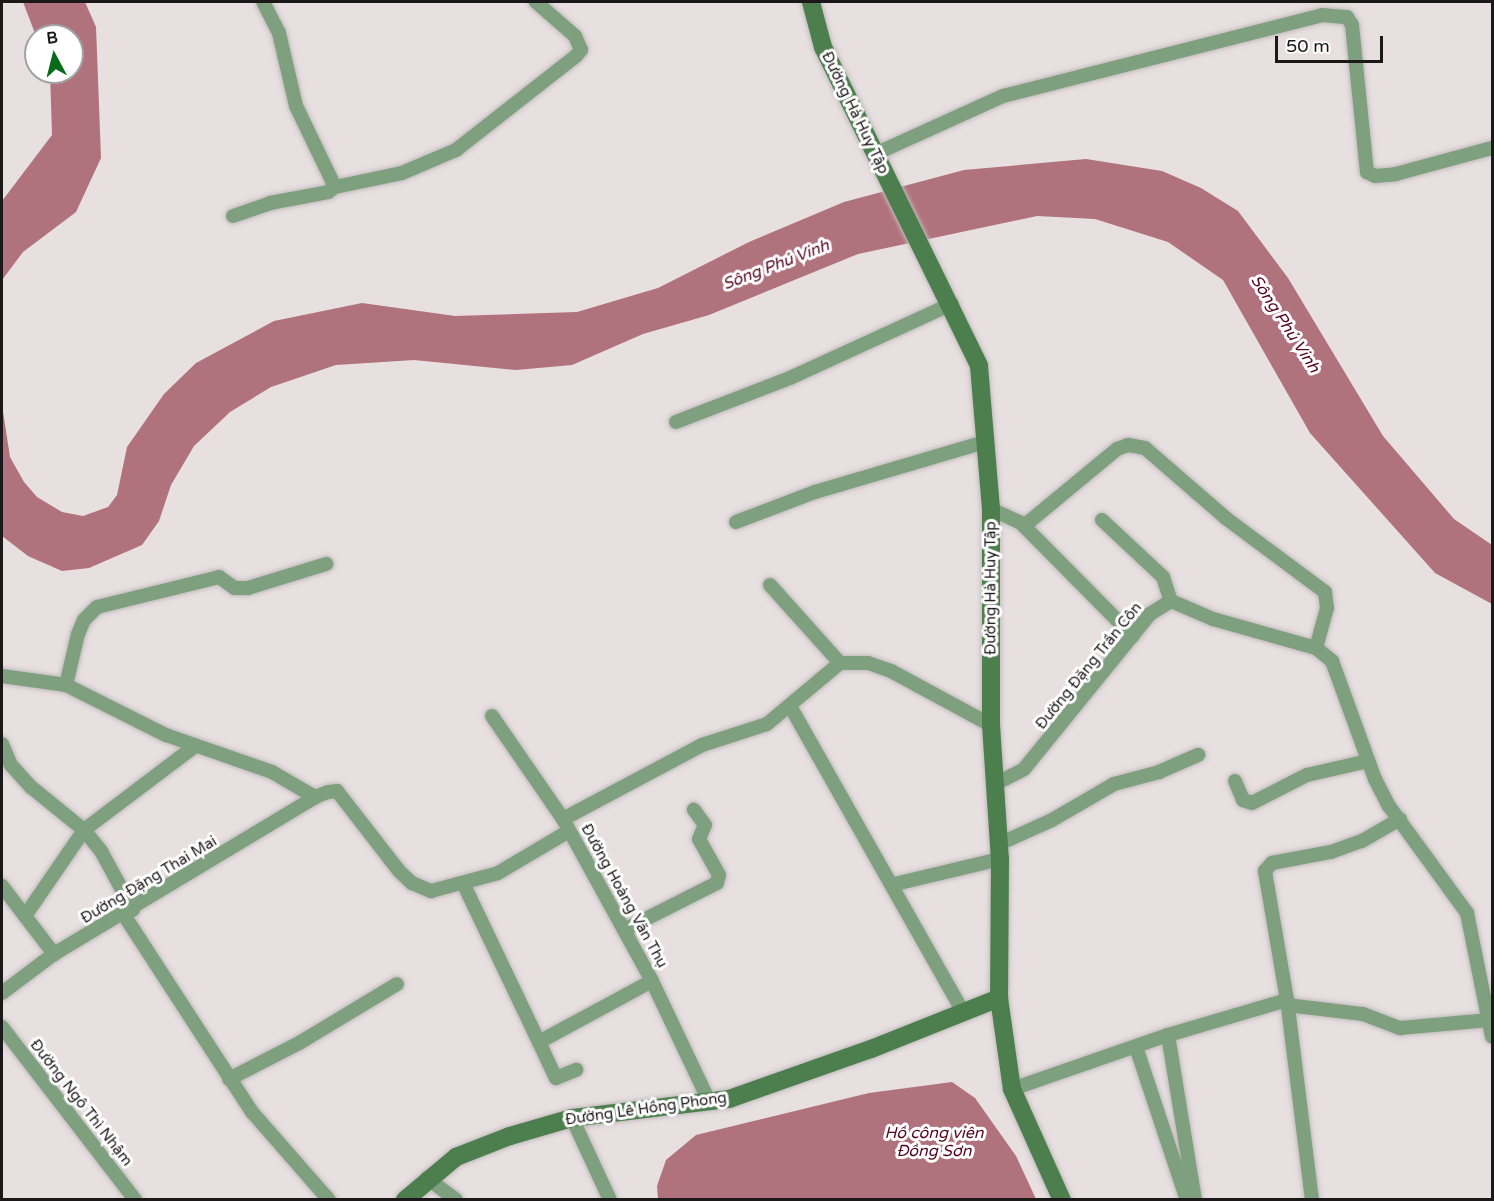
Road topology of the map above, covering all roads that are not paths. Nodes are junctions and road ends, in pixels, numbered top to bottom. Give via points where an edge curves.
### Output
1 (263, 2) edge
2 (537, 2) edge
3 (812, 2) edge
4 (1492, 148) edge
5 (875, 154) junction
6 (335, 187) junction
7 (233, 216) dead end
8 (952, 304) junction
9 (676, 422) dead end
10 (985, 442) junction
11 (991, 509) junction
12 (1102, 520) dead end
13 (736, 522) dead end
14 (1024, 526) junction
15 (326, 564) dead end
16 (770, 585) dead end
17 (1171, 601) junction
18 (1133, 636) junction
19 (1316, 648) junction
20 (840, 663) junction
21 (2, 676) edge
22 (66, 686) junction
23 (790, 706) junction
24 (492, 716) dead end
25 (991, 725) junction
26 (2, 744) edge
27 (195, 746) junction
28 (1198, 755) dead end
29 (1368, 760) junction
30 (1235, 781) dead end
31 (997, 783) junction
32 (315, 797) junction
33 (694, 810) dead end
34 (1401, 819) junction
35 (566, 825) junction
36 (84, 830) junction
37 (999, 852) junction
38 (895, 884) junction
39 (464, 885) junction
40 (2, 886) edge
41 (128, 913) junction
42 (25, 916) junction
43 (624, 930) junction
44 (54, 954) junction
45 (652, 981) junction
46 (397, 984) dead end
47 (2, 993) edge
48 (999, 999) junction
49 (1287, 1003) junction
50 (962, 1010) junction
51 (1490, 1020) junction
52 (2, 1027) edge
53 (1168, 1035) junction
54 (1492, 1037) edge
55 (539, 1042) junction
56 (1136, 1047) junction
57 (576, 1070) dead end
58 (229, 1079) junction
59 (1012, 1089) junction
60 (709, 1101) junction
61 (572, 1118) junction
62 (427, 1178) junction
63 (135, 1200) edge
64 (329, 1200) edge
65 (405, 1200) edge
66 (456, 1200) edge
67 (610, 1200) edge
68 (1062, 1200) edge
69 (1187, 1200) edge
70 (1195, 1200) edge
71 (1312, 1200) edge

1 - 6 street via 279,33 296,106
2 - 6 street via 575,36 581,50 576,56 456,150 402,173
3 - 5 main road, Đường Hà Huy Tập via 823,47
4 - 5 street via 1396,174 1375,176 1367,172 1354,33 1347,17 1322,15 1003,96
5 - 8 main road, Đường Hà Huy Tập
6 - 7 street
8 - 9 street via 790,378
8 - 10 main road, Đường Hà Huy Tập via 979,366
10 - 11 main road, Đường Hà Huy Tập
10 - 13 street via 815,492
11 - 14 street
11 - 25 main road, Đường Hà Huy Tập
12 - 17 street via 1163,577
14 - 18 street
14 - 19 street via 1117,449 1128,445 1145,448 1227,519 1325,592 1327,608
15 - 22 street via 248,588 235,588 219,577 97,607 84,620
16 - 20 street
17 - 18 street, Đường Đặng Trần Côn via 1150,614
17 - 19 street via 1213,619
18 - 31 street, Đường Đặng Trần Côn via 1024,770
19 - 29 street via 1332,661
20 - 23 street
20 - 25 street via 868,663 891,671
21 - 22 street
22 - 27 street
23 - 35 street via 766,723 702,745
23 - 38 street
24 - 35 street, Đường Hoàng Văn Thụ
25 - 31 main road, Đường Hà Huy Tập
26 - 36 street via 11,765 31,788
27 - 32 street via 272,772
27 - 36 street
28 - 37 street via 1159,772 1114,784
29 - 30 street via 1306,775 1252,803 1243,800
29 - 34 street via 1389,806
31 - 37 main road, Đường Hà Huy Tập
32 - 39 street via 337,791 412,883 431,891
32 - 41 street, Đường Đặng Thai Mai
33 - 43 street via 705,825 699,839 719,875 717,883
34 - 49 street via 1331,852 1267,867 1264,878
34 - 51 street via 1467,913
35 - 39 street via 498,873
35 - 43 street, Đường Hoàng Văn Thụ
36 - 41 street via 101,851
36 - 42 street
37 - 38 street
37 - 48 main road, Đường Hà Huy Tập
38 - 50 street
39 - 55 street
40 - 42 street
41 - 44 street, Đường Đặng Thai Mai
41 - 58 street
42 - 44 street
43 - 45 street, Đường Hoàng Văn Thụ
44 - 47 street, Đường Đặng Thai Mai
45 - 55 street
45 - 60 street, Đường Hoàng Văn Thụ
46 - 58 street via 301,1042
48 - 50 main road, Đường Lê Hồng Phong
48 - 59 main road, Đường Hà Huy Tập
49 - 51 street via 1363,1014 1400,1028
49 - 53 street
49 - 71 street
50 - 60 main road, Đường Lê Hồng Phong via 871,1049 729,1099
51 - 54 street
52 - 63 street, Đường Ngô Thì Nhậm
53 - 56 street
53 - 70 street
55 - 57 street via 556,1078
56 - 59 street
56 - 69 street
58 - 64 street via 252,1112
59 - 68 main road, Đường Hà Huy Tập
60 - 61 main road, Đường Lê Hồng Phong
61 - 62 main road, Đường Lê Hồng Phong via 456,1157
61 - 67 street
62 - 65 main road, Đường Lê Hồng Phong
62 - 66 street

